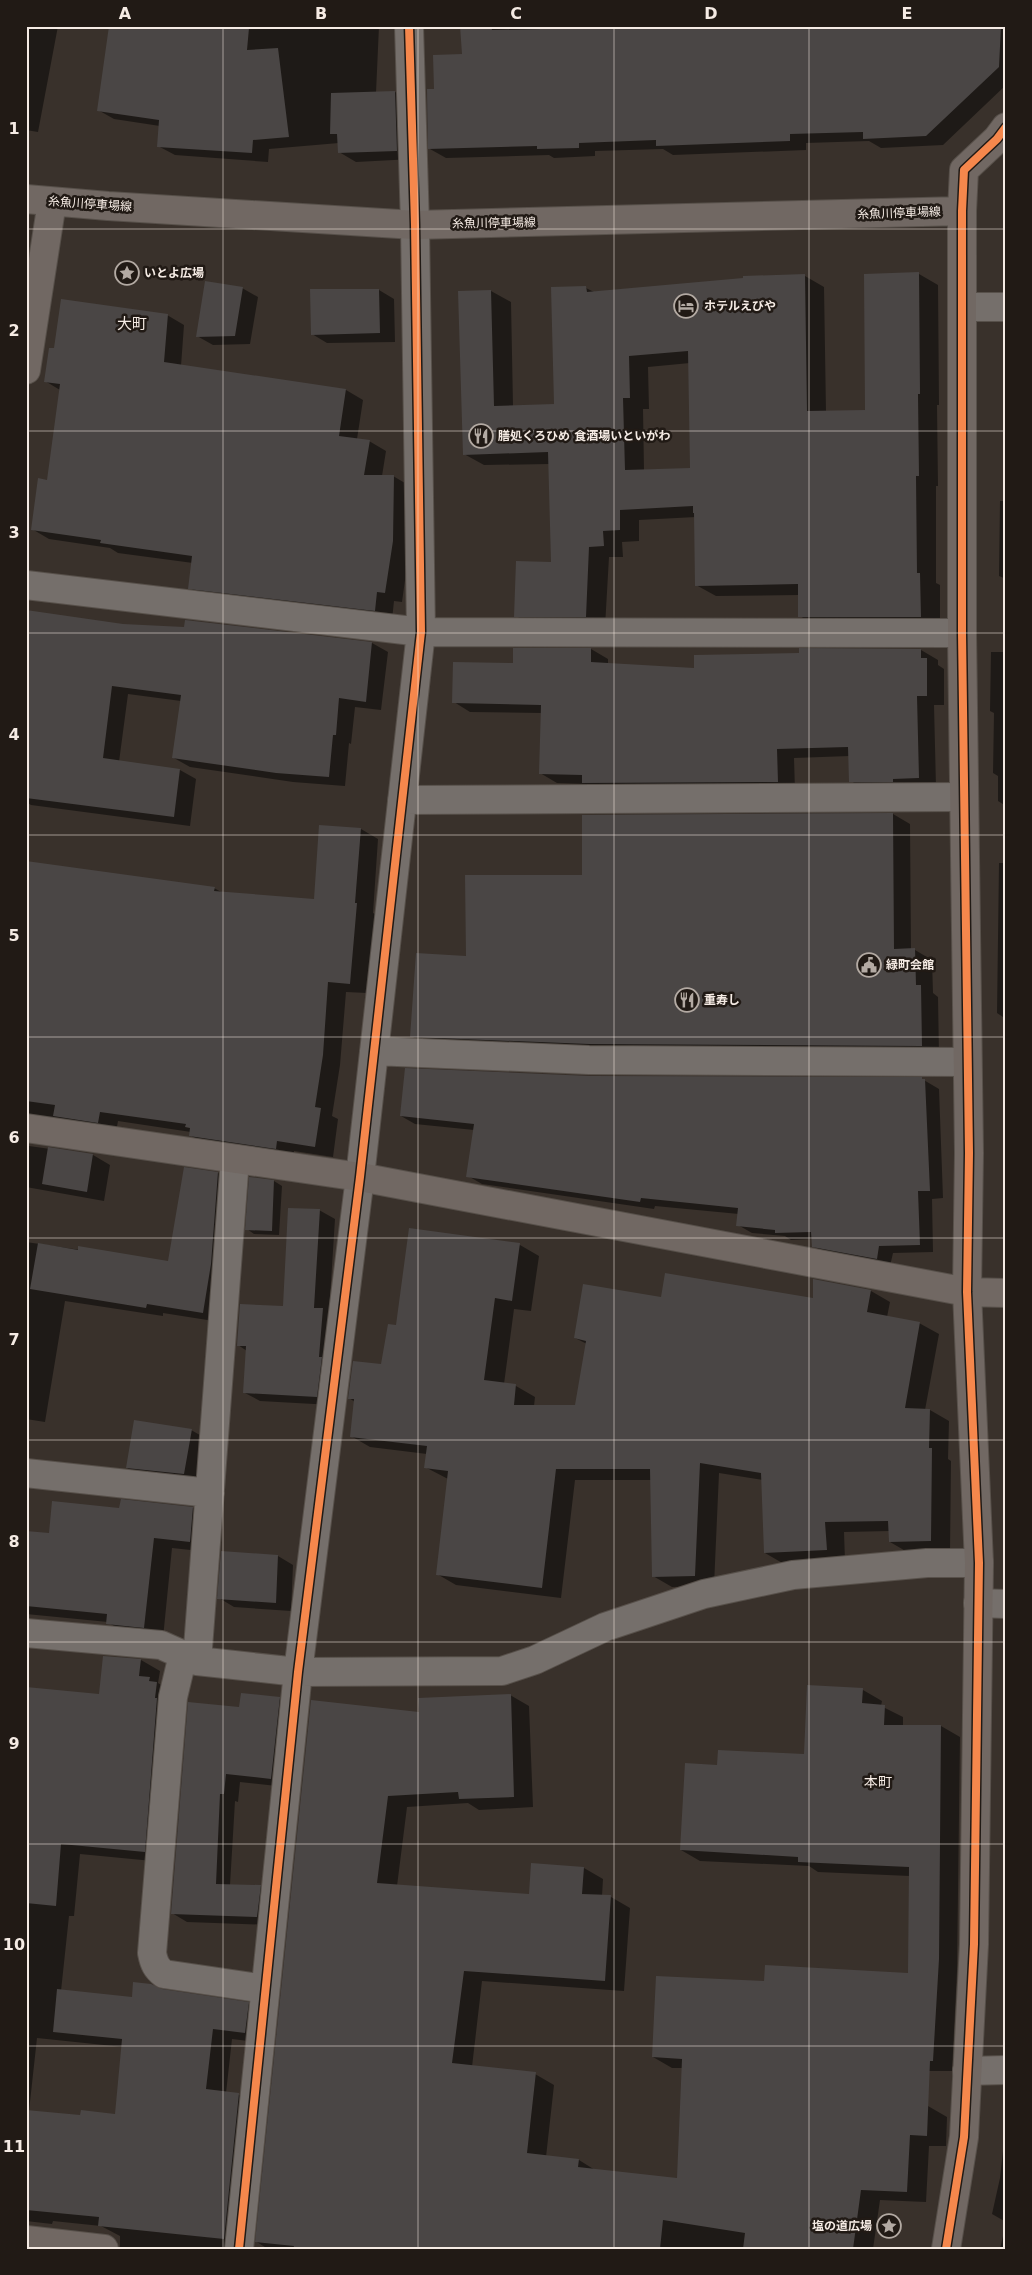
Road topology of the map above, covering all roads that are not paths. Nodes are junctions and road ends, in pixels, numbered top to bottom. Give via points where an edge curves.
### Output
1 (409, 26) edge
2 (1006, 127) edge
3 (39, 200) edge
4 (962, 210) junction
5 (415, 225) junction
6 (963, 307) junction
7 (1006, 307) edge
8 (26, 370) edge
9 (26, 585) edge
10 (421, 632) junction
11 (962, 633) junction
12 (964, 797) junction
13 (402, 800) junction
14 (374, 1051) junction
15 (968, 1062) junction
16 (26, 1128) edge
17 (235, 1159) junction
18 (360, 1177) junction
19 (967, 1292) junction
20 (1006, 1293) edge
21 (26, 1473) edge
22 (210, 1493) junction
23 (978, 1564) junction
24 (978, 1603) junction
25 (1006, 1604) edge
26 (26, 1632) edge
27 (190, 1658) junction
28 (298, 1672) junction
29 (265, 1989) junction
30 (1006, 2070) edge
31 (967, 2071) junction
32 (26, 2240) edge
33 (104, 2249) edge
34 (240, 2249) edge
35 (946, 2249) edge

1 - 5 street
2 - 4 street via 964,170
3 - 5 street, 糸魚川停車場線
3 - 8 street
4 - 5 street, 糸魚川停車場線
4 - 6 street
5 - 10 street
6 - 7 street
6 - 11 street
9 - 10 street
10 - 11 street
10 - 13 street
11 - 12 street
12 - 13 street
12 - 15 street
13 - 14 street
14 - 15 street via 589,1060
14 - 18 street
15 - 19 street
16 - 17 street
17 - 18 street
17 - 22 street
18 - 19 street
18 - 28 street
19 - 20 street
19 - 23 street
21 - 22 street
22 - 27 street
23 - 24 street
23 - 28 street via 927,1563 793,1575 704,1594 605,1627 535,1660 502,1671
24 - 25 street
24 - 31 street via 974,1944
26 - 27 street via 161,1645
27 - 28 street
27 - 29 street via 173,1697 153,1961 164,1974
28 - 29 street
29 - 34 street
30 - 31 street
31 - 35 street via 964,2137
32 - 33 street

